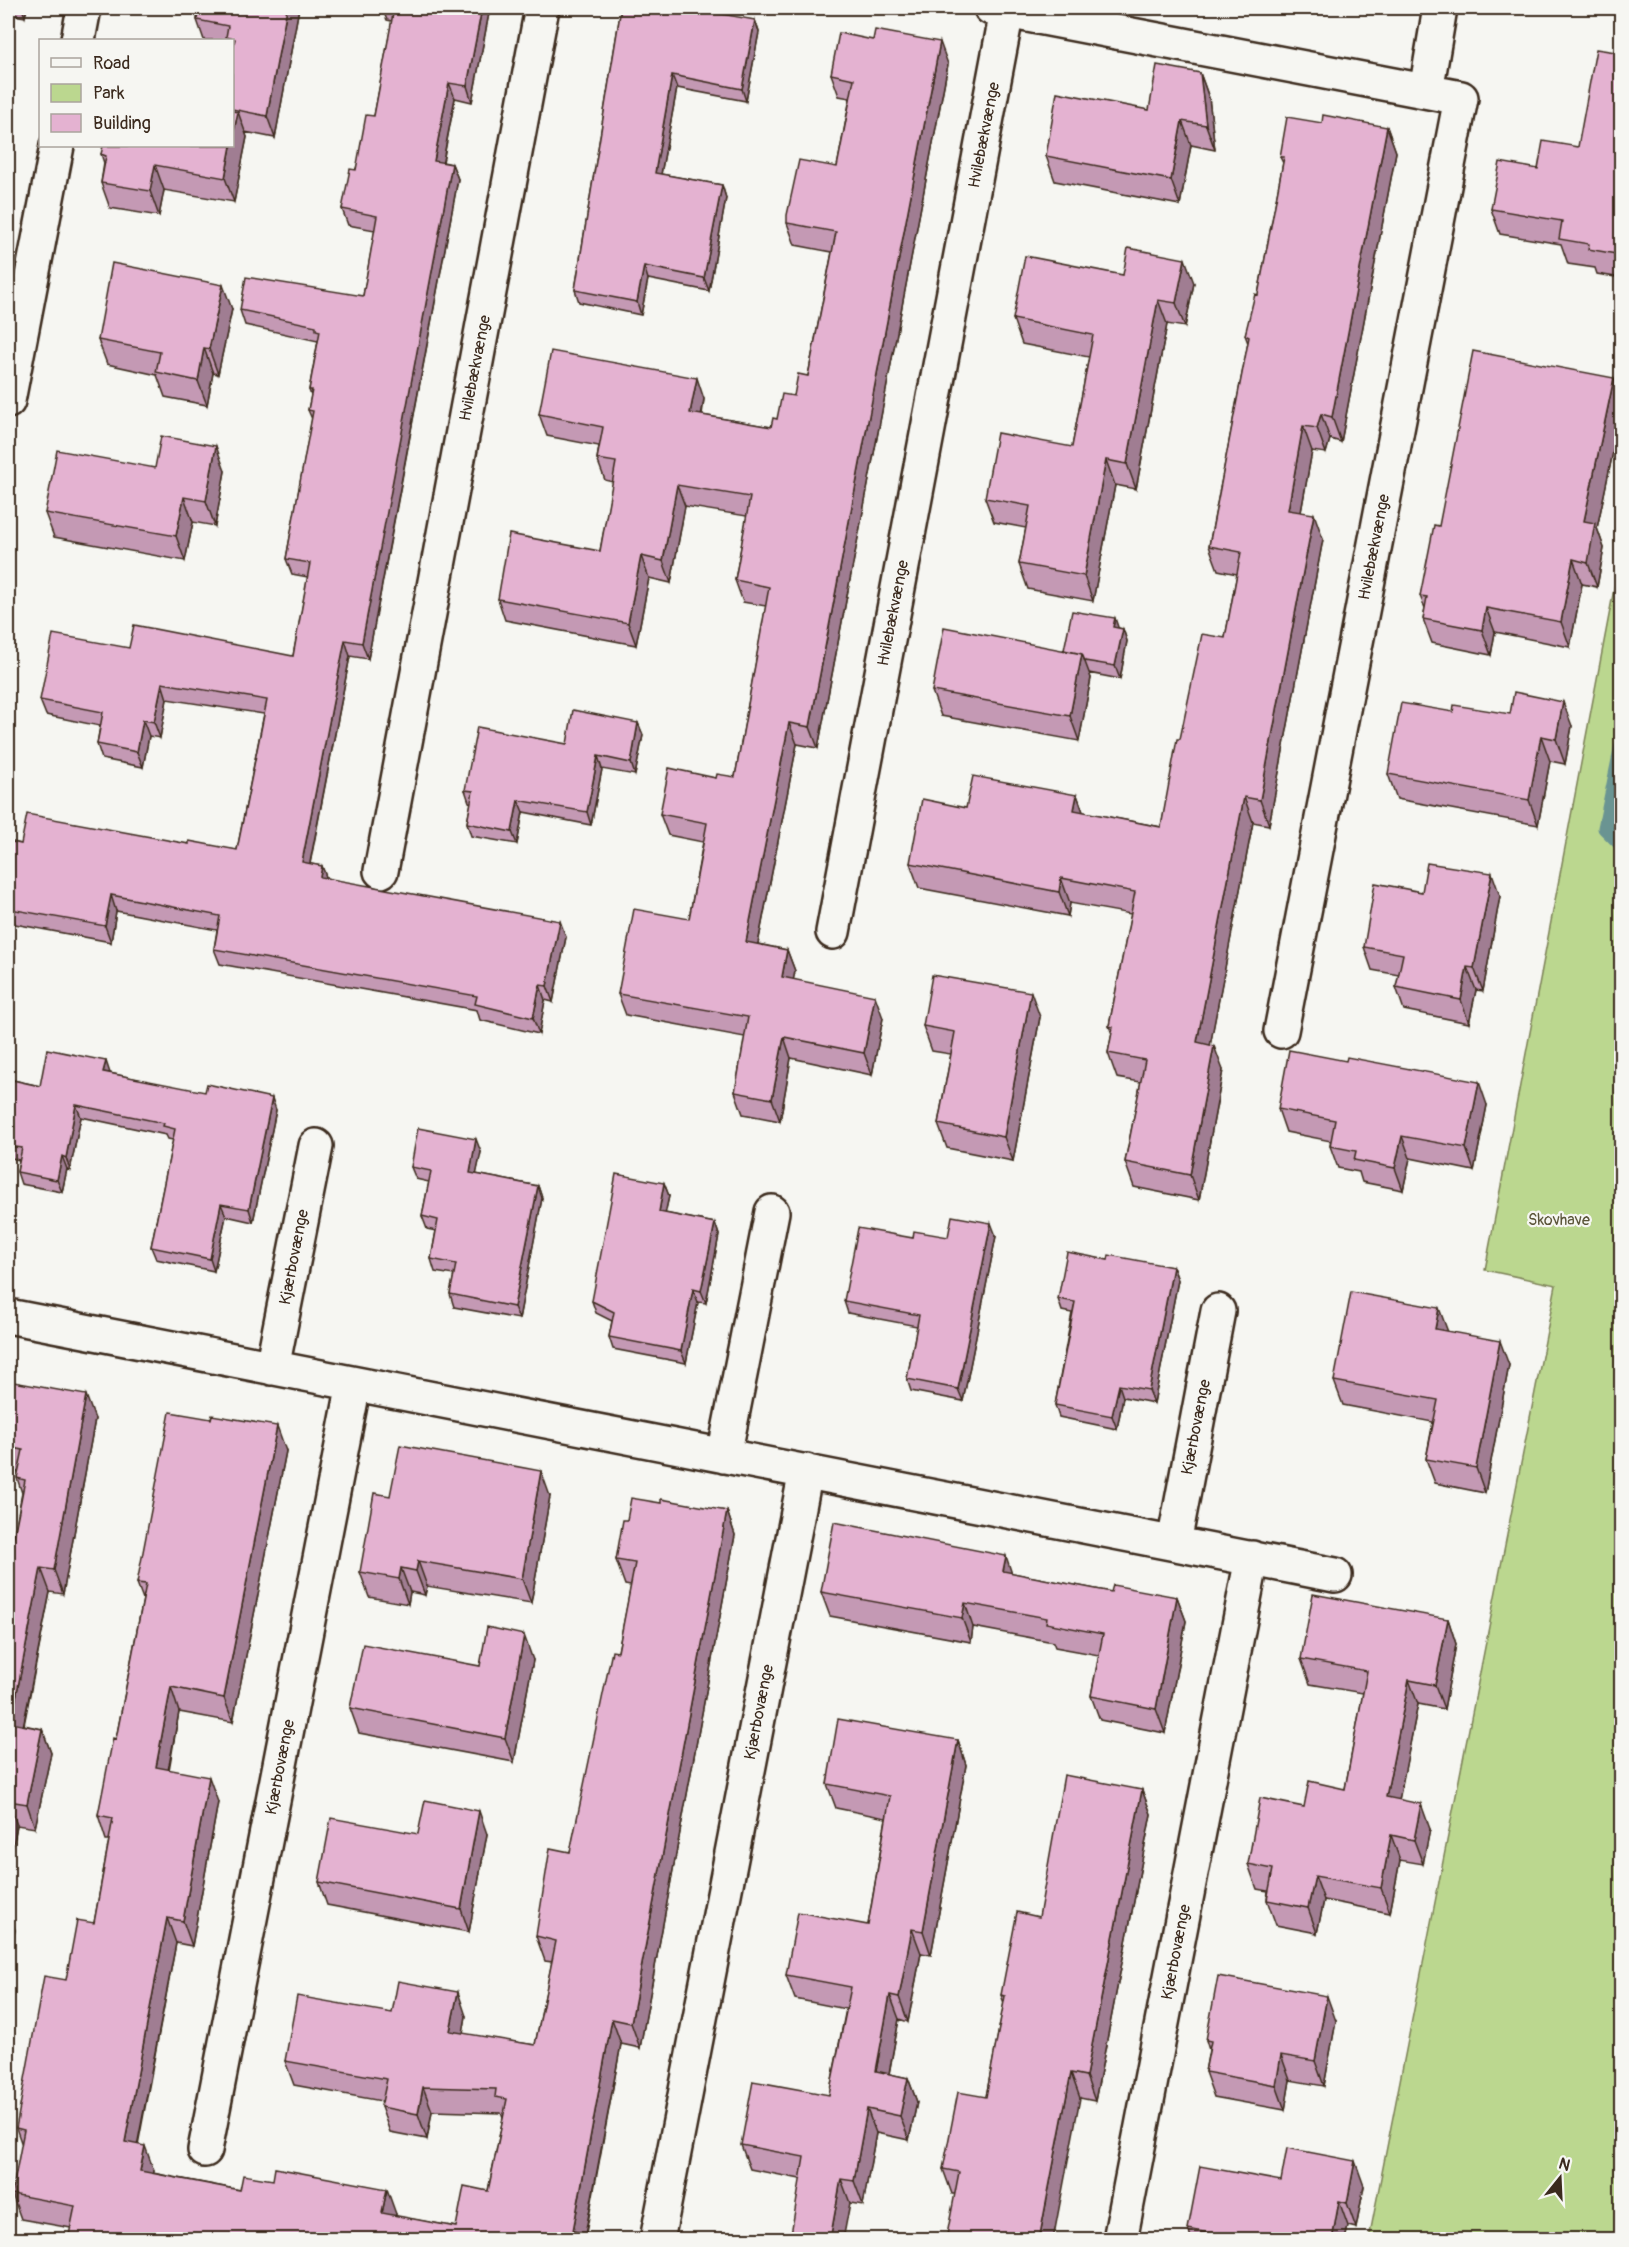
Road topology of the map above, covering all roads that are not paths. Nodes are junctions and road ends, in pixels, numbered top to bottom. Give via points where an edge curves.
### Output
1 (84, 8) edge
2 (542, 8) edge
3 (1440, 8) edge
4 (999, 9) edge
5 (78, 39) edge
6 (1426, 91) junction
7 (57, 147) edge
8 (8, 401) edge
9 (381, 871) dead end
10 (833, 932) dead end
11 (1281, 1031) dead end
12 (316, 1146) dead end
13 (772, 1212) dead end
14 (1218, 1311) dead end
15 (8, 1316) edge
16 (272, 1368) junction
17 (354, 1384) junction
18 (724, 1456) junction
19 (806, 1472) junction
20 (1174, 1543) junction
21 (1252, 1558) junction
22 (1335, 1575) dead end
23 (205, 2150) dead end
24 (658, 2235) dead end
25 (1120, 2240) edge

1 - 5 street
2 - 9 street, Hvilebækvænge
3 - 6 street
4 - 6 street, Hvilebækvænge
4 - 10 street, Hvilebækvænge
6 - 11 street, Hvilebækvænge via 1461,98
7 - 8 street
12 - 16 street, Kjærbovænge
13 - 18 street
14 - 20 street, Kjærbovænge
15 - 16 street
16 - 17 street
17 - 18 street
17 - 23 street, Kjærbovænge
18 - 19 street
19 - 20 street
19 - 24 street, Kjærbovænge
20 - 21 street
21 - 22 street
21 - 25 street, Kjærbovænge

